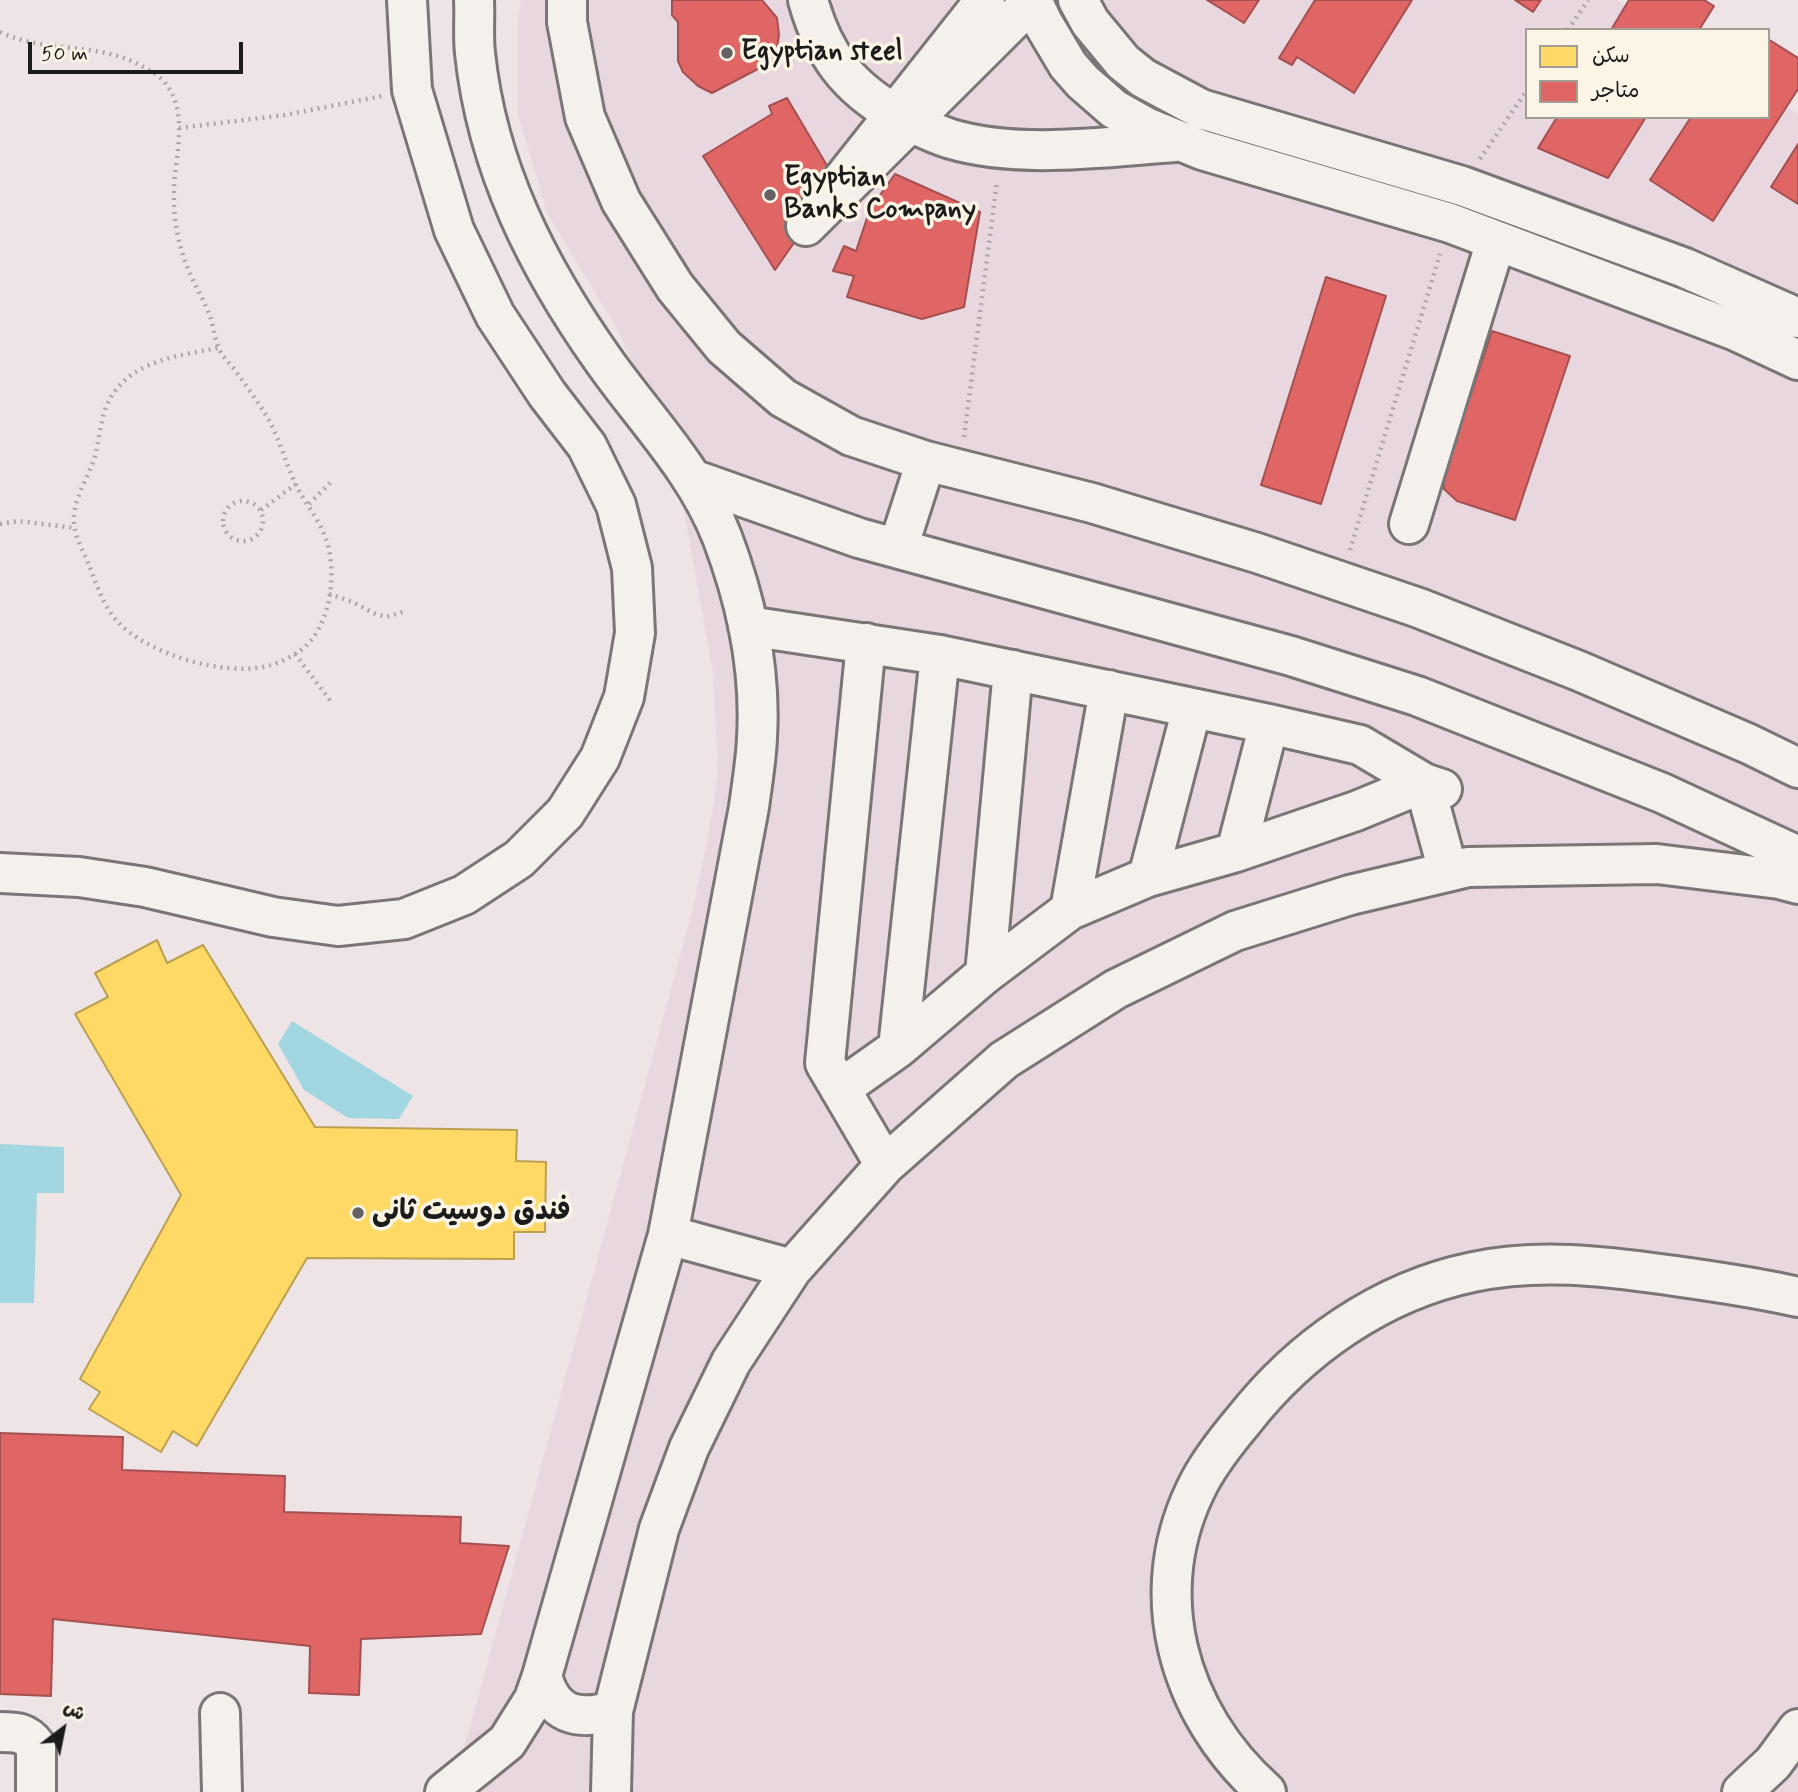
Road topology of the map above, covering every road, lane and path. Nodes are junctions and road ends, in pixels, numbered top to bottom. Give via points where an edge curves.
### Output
1 (407, 0) edge
2 (474, 0) edge
3 (568, 0) edge
4 (808, 0) edge
5 (985, 0) edge
6 (1033, 0) edge
7 (1078, 0) edge
8 (1588, 0) edge
9 (1569, 28) edge
10 (0, 32) edge
11 (412, 90) junction
12 (1525, 93) edge
13 (179, 128) junction
14 (1178, 142) junction
15 (1001, 148) junction
16 (1462, 186) junction
17 (1450, 223) junction
18 (1496, 241) junction
19 (1798, 318) edge
20 (218, 348) junction
21 (1798, 360) edge
22 (943, 465) junction
23 (692, 479) junction
24 (332, 481) dead end
25 (296, 484) junction
26 (309, 504) junction
27 (261, 510) junction
28 (0, 524) edge
29 (1409, 524) dead end
30 (75, 528) junction
31 (898, 548) junction
32 (1340, 581) junction
33 (329, 594) junction
34 (406, 611) dead end
35 (751, 641) junction
36 (864, 653) junction
37 (295, 654) junction
38 (940, 654) junction
39 (1013, 670) junction
40 (1109, 690) junction
41 (332, 703) dead end
42 (1192, 708) junction
43 (1269, 724) junction
44 (1360, 746) junction
45 (1798, 768) edge
46 (1438, 787) junction
47 (1356, 811) junction
48 (1236, 852) junction
49 (1798, 856) edge
50 (1458, 869) junction
51 (0, 873) edge
52 (1147, 877) junction
53 (1798, 884) edge
54 (1070, 910) junction
55 (985, 974) junction
56 (898, 1048) junction
57 (846, 1085) junction
58 (893, 1158) junction
59 (668, 1235) junction
60 (792, 1269) junction
61 (1798, 1297) edge
62 (542, 1676) junction
63 (613, 1711) junction
64 (220, 1713) dead end
65 (1798, 1730) edge
66 (0, 1732) edge
67 (36, 1792) edge
68 (222, 1792) edge
69 (445, 1792) edge
70 (611, 1792) edge
71 (1266, 1792) edge
72 (1742, 1792) edge

1 - 11 street
2 - 23 street via 475,52 489,133 516,210 552,283
3 - 22 street via 567,22 585,117 621,201 675,287 724,346 783,398 851,436
4 - 15 street via 825,47 848,78 877,103 950,139
5 - 6 street via 806,226
6 - 14 street via 1069,65 1098,97
7 - 16 street via 1123,62 1201,109
8 - 9 path
10 - 13 path via 34,44 121,56 148,69 165,83 177,107
11 - 13 path via 285,116
11 - 51 street via 454,230 495,315 587,446 616,505 632,568 635,633 624,697 600,758 565,813 519,859 464,895 404,919 338,926 273,918 145,887 79,877
12 - 16 path
13 - 20 path via 174,190 180,249
14 - 15 street via 1041,151
14 - 17 street
15 - 22 path
16 - 17 street
16 - 19 street via 1685,268
17 - 18 street
17 - 32 path
18 - 21 street via 1735,331
18 - 29 street
20 - 25 path via 267,415
20 - 30 path via 162,359 128,377 114,393 76,504
22 - 31 street
22 - 32 street via 1105,507
23 - 31 street
23 - 35 street via 721,534
24 - 26 path
25 - 26 path
25 - 27 path
26 - 33 path via 326,537
27 - 27 path via 245,500 236,502 228,506 222,524 232,539 250,540 262,528
28 - 30 path
30 - 37 path via 103,600 116,620 154,647 213,666 243,669 268,666
31 - 49 street via 1278,652 1417,696 1650,788
32 - 45 street via 1579,671
33 - 34 path via 386,617
33 - 37 path via 319,629
35 - 36 street
35 - 59 street via 757,738 749,807
36 - 38 street
36 - 57 street via 825,1063
37 - 41 path
38 - 39 street
38 - 56 street
39 - 40 street
39 - 55 street
40 - 42 street
40 - 54 street
42 - 43 street
42 - 52 street
43 - 44 street
43 - 48 street
44 - 46 street
44 - 47 street
46 - 47 street
46 - 50 street
47 - 48 street
48 - 52 street
50 - 53 street via 1657,864
50 - 58 street via 1350,895 1236,932 1116,989 1004,1060
52 - 54 street
54 - 55 street
55 - 56 street
56 - 57 street
57 - 58 street
58 - 60 street
59 - 60 street
59 - 62 street
60 - 63 street via 731,1362 689,1448 659,1529
61 - 71 street via 1587,1264 1474,1272 1372,1310 1321,1343 1282,1376 1225,1443 1200,1482 1179,1537 1172,1596 1179,1656 1188,1685 1226,1749
62 - 63 street via 547,1694 560,1708 577,1716
62 - 69 street via 534,1699 507,1742
63 - 70 street
64 - 68 street
65 - 72 street via 1773,1763
66 - 67 street via 17,1732 36,1746

